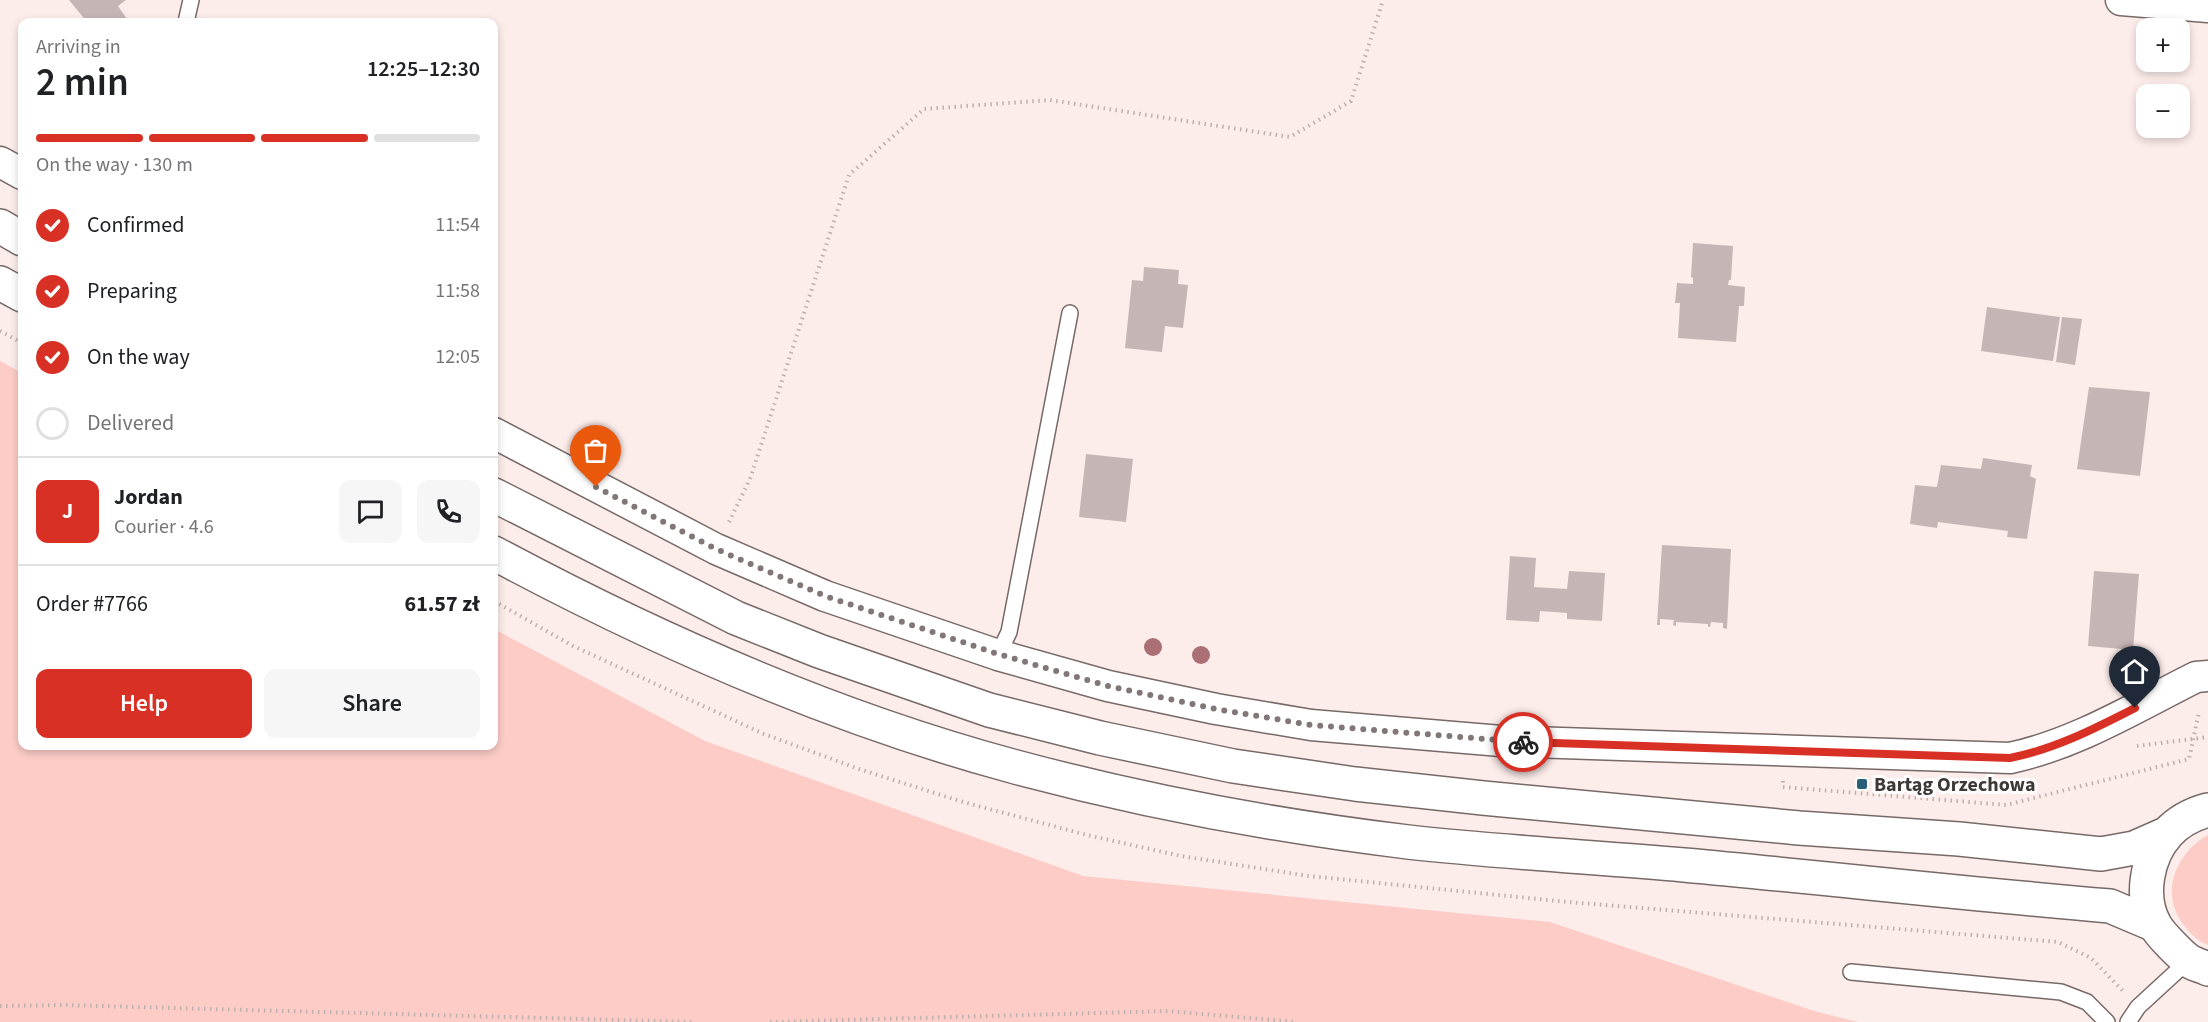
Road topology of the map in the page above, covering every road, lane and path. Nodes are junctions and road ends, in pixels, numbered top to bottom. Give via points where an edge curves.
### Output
1 (191, 0) edge
2 (1383, 0) edge
3 (2121, 0) edge
4 (2208, 7) edge
5 (187, 18) edge
6 (0, 162) edge
7 (18, 172) edge
8 (0, 226) edge
9 (18, 237) edge
10 (0, 283) edge
11 (18, 293) edge
12 (1070, 313) dead end
13 (0, 331) edge
14 (18, 341) edge
15 (498, 435) edge
16 (498, 497) edge
17 (716, 549) junction
18 (498, 555) edge
19 (998, 654) junction
20 (2208, 676) edge
21 (2208, 738) edge
22 (1783, 750) junction
23 (2208, 810) edge
24 (2168, 833) junction
25 (2155, 925) junction
26 (2198, 965) edge
27 (1851, 972) dead end
28 (0, 1006) edge
29 (692, 1022) edge
30 (770, 1022) edge
31 (1296, 1022) edge
32 (2107, 1022) edge
33 (2128, 1022) edge

1 - 5 lane
2 - 17 path via 1351,101 1290,137 1050,100 924,109 849,175 750,479
3 - 4 street
6 - 7 street
8 - 9 main road
10 - 11 main road
12 - 19 lane via 1009,632
13 - 14 path
15 - 17 street
16 - 24 main road via 736,618 819,651 989,710 1233,766 1483,798 2101,854 2134,848
17 - 19 street via 825,596
18 - 25 main road via 696,654 857,718 1011,766 1150,799 1271,823 1410,842 2110,906
19 - 22 street via 1108,686 1311,725 1501,741
20 - 22 street via 2196,677 2040,752 2010,758
21 - 22 path via 2193,738 2189,759 2007,805 1783,787
23 - 24 main road via 2191,815
24 - 25 main road via 2154,853 2148,877 2148,902
25 - 26 main road
26 - 33 lane via 2138,1007
27 - 32 lane via 2061,992 2087,1002
28 - 29 path
30 - 31 path via 1168,1011

